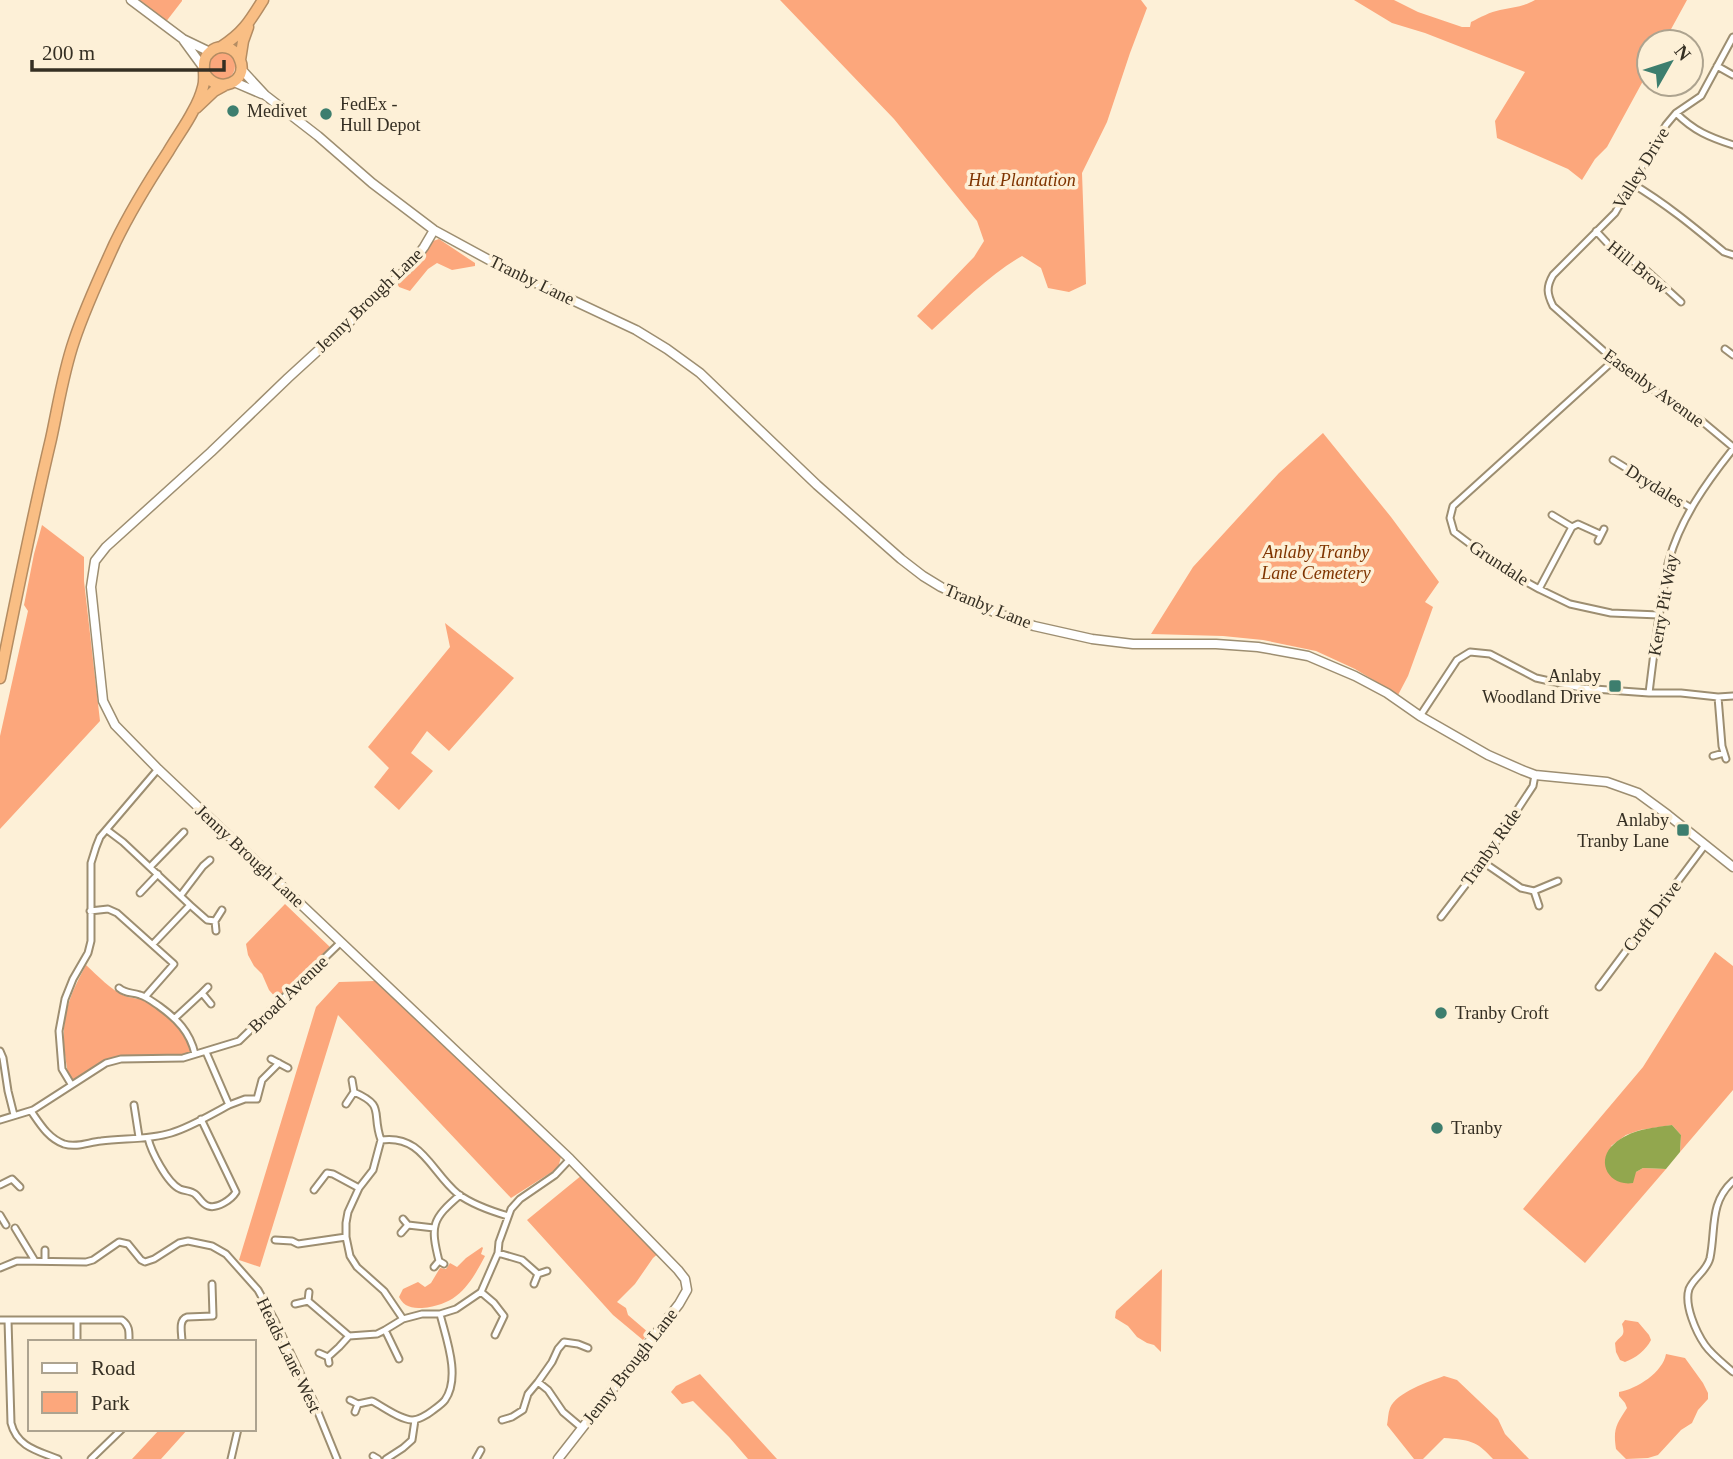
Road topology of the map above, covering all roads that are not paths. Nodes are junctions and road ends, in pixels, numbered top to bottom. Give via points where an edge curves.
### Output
1 (131, 0) edge
2 (263, 0) edge
3 (249, 23) junction
4 (1733, 37) edge
5 (183, 39) junction
6 (221, 47) junction
7 (210, 52) junction
8 (241, 64) junction
9 (1717, 66) junction
10 (204, 70) junction
11 (1733, 75) edge
12 (229, 83) junction
13 (265, 95) junction
14 (194, 111) junction
15 (1676, 113) junction
16 (1733, 145) edge
17 (1631, 183) junction
18 (434, 230) junction
19 (1596, 231) junction
20 (1733, 255) edge
21 (1548, 296) joint
22 (1681, 302) dead end
23 (1725, 349) dead end
24 (1733, 355) edge
25 (1613, 360) junction
26 (1733, 448) edge
27 (1624, 455) dead end
28 (1691, 508) junction
29 (1552, 515) dead end
30 (1572, 527) junction
31 (1601, 535) dead end
32 (1539, 589) junction
33 (1659, 615) junction
34 (0, 678) edge
35 (1649, 693) junction
36 (1733, 696) edge
37 (1718, 697) junction
38 (1420, 716) junction
39 (1713, 756) dead end
40 (158, 769) junction
41 (1535, 775) junction
42 (107, 830) junction
43 (184, 832) dead end
44 (1705, 845) junction
45 (210, 860) dead end
46 (1483, 862) junction
47 (150, 867) junction
48 (1733, 867) edge
49 (158, 874) junction
50 (1558, 881) dead end
51 (1534, 891) junction
52 (141, 894) dead end
53 (181, 895) junction
54 (190, 905) junction
55 (1539, 906) dead end
56 (90, 911) junction
57 (222, 911) dead end
58 (1441, 917) dead end
59 (215, 921) junction
60 (216, 931) dead end
61 (341, 942) junction
62 (153, 944) junction
63 (208, 987) dead end
64 (119, 988) dead end
65 (1599, 988) dead end
66 (202, 993) junction
67 (145, 997) junction
68 (211, 1004) dead end
69 (175, 1018) junction
70 (0, 1051) edge
71 (206, 1052) junction
72 (195, 1054) junction
73 (271, 1059) dead end
74 (279, 1063) junction
75 (288, 1068) dead end
76 (352, 1080) dead end
77 (71, 1084) junction
78 (354, 1092) junction
79 (257, 1099) junction
80 (346, 1104) dead end
81 (134, 1105) dead end
82 (229, 1105) junction
83 (254, 1109) dead end
84 (31, 1111) junction
85 (14, 1115) junction
86 (201, 1119) junction
87 (0, 1120) edge
88 (139, 1137) junction
89 (148, 1138) junction
90 (381, 1140) junction
91 (570, 1159) junction
92 (1733, 1181) edge
93 (0, 1185) edge
94 (20, 1187) dead end
95 (359, 1188) junction
96 (314, 1190) dead end
97 (460, 1195) junction
98 (0, 1215) edge
99 (509, 1216) junction
100 (403, 1219) dead end
101 (6, 1225) dead end
102 (408, 1225) junction
103 (15, 1228) dead end
104 (434, 1228) junction
105 (292, 1233) dead end
106 (401, 1233) dead end
107 (346, 1237) junction
108 (275, 1240) dead end
109 (292, 1241) junction
110 (45, 1250) dead end
111 (498, 1254) junction
112 (36, 1261) junction
113 (45, 1261) junction
114 (434, 1267) dead end
115 (0, 1268) edge
116 (547, 1271) dead end
117 (538, 1274) junction
118 (212, 1284) dead end
119 (534, 1284) dead end
120 (309, 1292) dead end
121 (481, 1292) junction
122 (308, 1301) junction
123 (295, 1304) dead end
124 (440, 1314) junction
125 (403, 1319) junction
126 (0, 1320) edge
127 (8, 1320) junction
128 (77, 1320) junction
129 (385, 1331) junction
130 (571, 1334) dead end
131 (495, 1335) dead end
132 (349, 1336) junction
133 (77, 1340) edge
134 (129, 1340) edge
135 (182, 1340) edge
136 (571, 1342) junction
137 (588, 1348) dead end
138 (319, 1353) dead end
139 (400, 1360) dead end
140 (1733, 1372) edge
141 (538, 1382) junction
142 (350, 1399) dead end
143 (358, 1404) junction
144 (509, 1408) dead end
145 (355, 1412) dead end
146 (512, 1417) junction
147 (415, 1420) junction
148 (502, 1420) dead end
149 (582, 1429) junction
150 (120, 1431) edge
151 (238, 1431) edge
152 (481, 1450) dead end
153 (473, 1458) edge
154 (58, 1459) edge
155 (90, 1459) edge
156 (231, 1459) edge
157 (337, 1459) edge
158 (386, 1459) edge
159 (558, 1459) edge

1 - 5 main road
2 - 3 highway
3 - 6 highway
3 - 8 highway
4 - 9 street, Valley Drive
5 - 7 main road
5 - 10 main road
6 - 7 highway
6 - 8 highway via 233,50
7 - 10 highway
8 - 12 highway via 237,78
8 - 13 main road, Tranby Lane
9 - 11 street
9 - 15 street, Valley Drive via 1701,96
10 - 12 highway via 213,83
10 - 14 highway via 204,86
12 - 13 main road, Tranby Lane
12 - 14 highway
13 - 18 main road, Tranby Lane
14 - 34 highway via 119,236 73,344
15 - 16 street via 1691,128
15 - 17 street, Valley Drive
17 - 19 street, Valley Drive via 1615,213
17 - 20 street
18 - 38 main road, Tranby Lane via 667,349 700,373 901,559 960,597 1034,626 1092,639 1258,647 1308,656 1387,693
18 - 40 main road, Jenny Brough Lane via 391,284 95,561 91,587 103,701 115,725
19 - 21 street, Valley Drive via 1553,275 1547,285
19 - 22 street, Hill Brow
21 - 25 street, Easenby Avenue via 1553,306
23 - 24 street
25 - 26 street, Easenby Avenue
25 - 32 street, Grundale via 1453,506 1454,531
26 - 28 street, Kerry Pit Way
27 - 28 street, Drydales via 1615,462
28 - 33 street, Kerry Pit Way via 1668,562
29 - 30 street
30 - 31 street via 1578,524
30 - 32 street
32 - 33 street, Grundale via 1570,604 1611,613
33 - 35 street, Kerry Pit Way
35 - 37 street
35 - 38 street via 1559,684 1536,678 1490,654 1470,652 1457,660
36 - 37 street
37 - 39 street via 1725,756
38 - 41 main road, Tranby Lane via 1488,755
40 - 42 street
40 - 61 main road, Jenny Brough Lane
41 - 44 main road, Tranby Lane via 1608,782 1638,793
41 - 46 street, Tranby Ride via 1533,786
42 - 47 street
42 - 56 street via 91,863
43 - 47 street
44 - 48 main road, Tranby Lane
44 - 65 street, Croft Drive
45 - 53 street
46 - 51 street via 1521,888
46 - 58 street, Tranby Ride
47 - 49 street
49 - 52 street
49 - 53 street
50 - 51 street
51 - 55 street
53 - 54 street
54 - 59 street
54 - 62 street
56 - 62 street via 117,912
56 - 77 street via 88,953 65,999 59,1031 62,1069
57 - 59 street
59 - 60 street
61 - 71 street, Broad Avenue via 239,1041
61 - 91 main road, Jenny Brough Lane
62 - 67 street via 174,964
63 - 66 street
64 - 67 street
66 - 68 street
66 - 69 street
67 - 69 street
69 - 72 street
70 - 85 street
71 - 72 street, Broad Avenue
71 - 82 street
72 - 77 street, Broad Avenue via 121,1059
73 - 74 street
74 - 75 street
74 - 79 street via 262,1080
76 - 78 street
77 - 84 street, Broad Avenue
78 - 80 street
78 - 90 street via 373,1103
79 - 82 street
79 - 83 street
81 - 88 street
82 - 86 street
84 - 85 street, Broad Avenue
84 - 88 street via 47,1133 63,1144
85 - 87 street, Broad Avenue
86 - 89 street
86 - 89 street via 236,1192 214,1206 205,1205 172,1182
88 - 89 street
90 - 95 street via 373,1170
90 - 97 street via 406,1141 420,1150
91 - 99 street via 520,1199
91 - 149 main road, Jenny Brough Lane via 678,1270 687,1290
92 - 140 street via 1717,1205 1708,1264 1689,1289 1688,1299 1706,1346
93 - 94 street via 12,1179
95 - 96 street via 327,1169
95 - 107 street via 348,1212
97 - 99 street
97 - 104 street via 440,1213
98 - 101 street
99 - 111 street
100 - 102 street
102 - 104 street
102 - 106 street
103 - 112 street
104 - 114 street via 442,1263
105 - 109 street
107 - 109 street
107 - 125 street via 349,1256 384,1291
108 - 109 street
110 - 113 street
111 - 117 street via 522,1260
111 - 121 street
112 - 113 street, Heads Lane West
112 - 115 street, Heads Lane West via 17,1261
113 - 157 street, Heads Lane West via 86,1262 119,1242 128,1244 145,1262 188,1241 212,1245 226,1254 258,1290 275,1321
116 - 117 street
117 - 119 street
118 - 135 street via 213,1316 183,1318
120 - 122 street
121 - 124 street
121 - 131 street via 507,1316
122 - 123 street
122 - 132 street
124 - 125 street
124 - 147 street via 452,1380 445,1399
125 - 129 street
126 - 127 street
127 - 128 street
127 - 154 street via 14,1432 25,1445
128 - 133 street
128 - 134 street via 122,1320 130,1330
129 - 132 street
129 - 139 street
130 - 136 street
132 - 138 street via 328,1360
136 - 137 street
136 - 141 street via 558,1349
141 - 146 street via 523,1410
141 - 149 street
142 - 143 street
143 - 145 street
143 - 147 street via 372,1401
144 - 146 street
146 - 148 street
147 - 158 street via 412,1440
149 - 159 main road, Jenny Brough Lane
150 - 155 street
151 - 156 street
152 - 153 street

